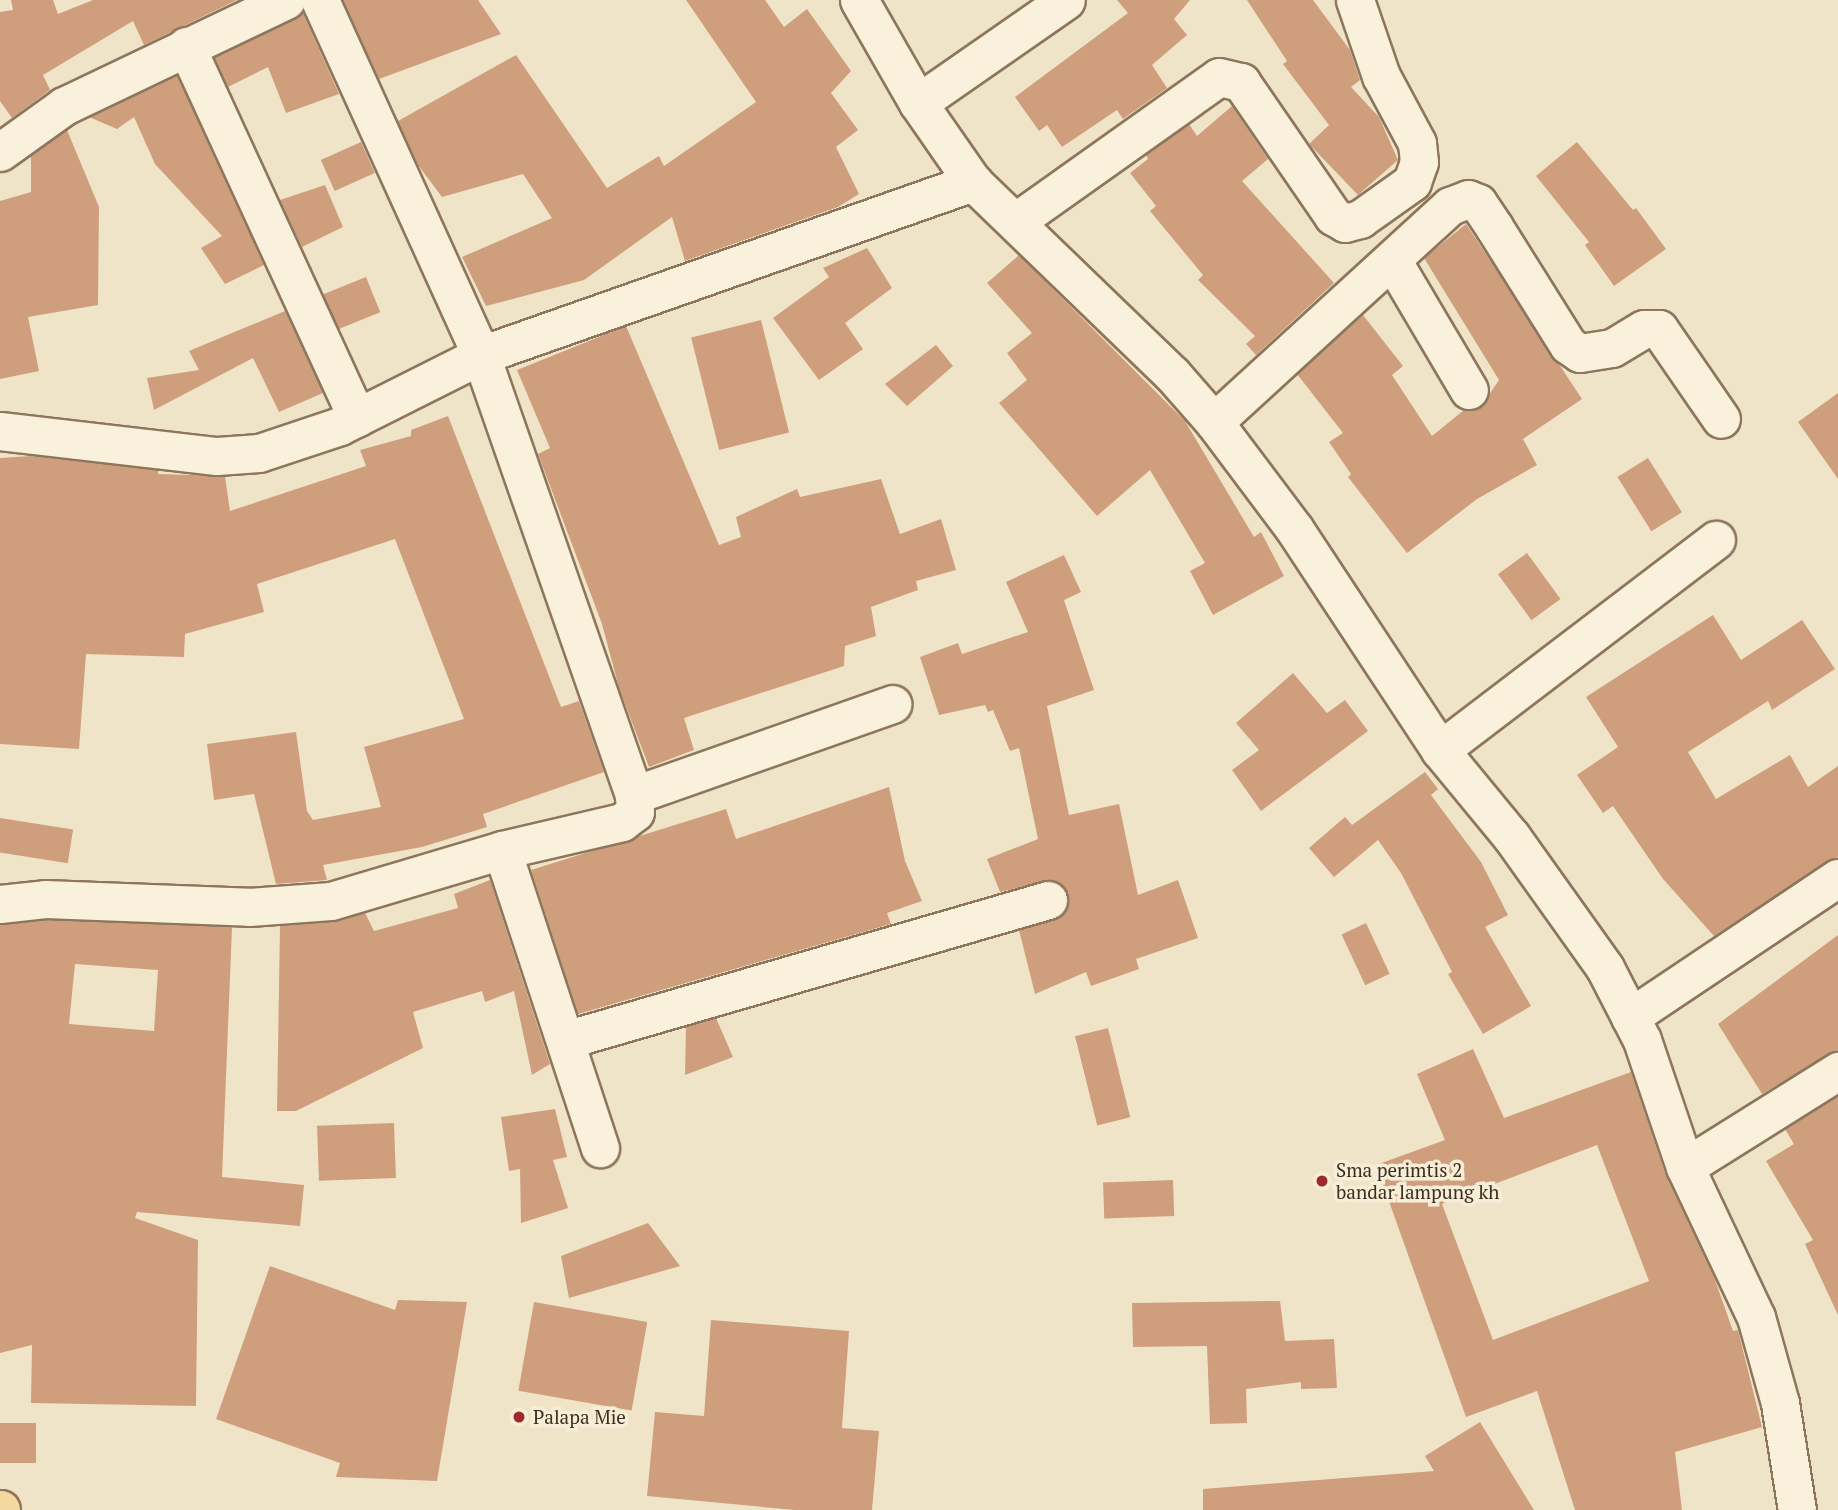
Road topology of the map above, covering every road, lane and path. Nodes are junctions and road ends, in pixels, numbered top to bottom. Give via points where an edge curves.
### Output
1 (286, 0) edge
2 (320, 0) edge
3 (859, 0) edge
4 (1066, 0) edge
5 (1355, 0) edge
6 (186, 46) junction
7 (918, 103) junction
8 (0, 152) edge
9 (973, 182) junction
10 (1015, 222) junction
11 (1392, 260) junction
12 (481, 355) junction
13 (1469, 390) dead end
14 (357, 417) junction
15 (1721, 419) dead end
16 (1214, 422) junction
17 (0, 431) edge
18 (1716, 540) dead end
19 (892, 704) dead end
20 (1440, 750) junction
21 (634, 795) junction
22 (502, 850) junction
23 (1838, 878) edge
24 (1048, 900) dead end
25 (0, 904) edge
26 (1630, 1017) junction
27 (565, 1040) junction
28 (1838, 1070) edge
29 (600, 1148) dead end
30 (1685, 1167) junction
31 (1797, 1510) edge

1 - 6 street
2 - 12 street
3 - 7 street
4 - 7 street
5 - 10 street via 1381,76 1418,143 1419,162 1412,182 1360,219 1345,223 1333,216 1241,82 1219,77
6 - 8 street via 64,106
6 - 14 street
7 - 9 street
9 - 10 street
9 - 12 street
10 - 16 street via 1172,374
11 - 13 street
11 - 15 street via 1459,199 1478,203 1568,345 1580,353 1612,348 1644,329 1659,329
11 - 16 street
12 - 14 street
12 - 21 street
14 - 17 street via 259,453 217,456
16 - 20 street via 1295,530
18 - 20 street
19 - 21 street
20 - 26 street via 1511,836 1605,968
21 - 22 street via 635,812 622,822
22 - 25 street via 331,901 249,907 45,899
22 - 27 street
23 - 26 street
24 - 27 street
26 - 30 street via 1661,1088
27 - 29 street
28 - 30 street
30 - 31 street via 1756,1317 1780,1403

